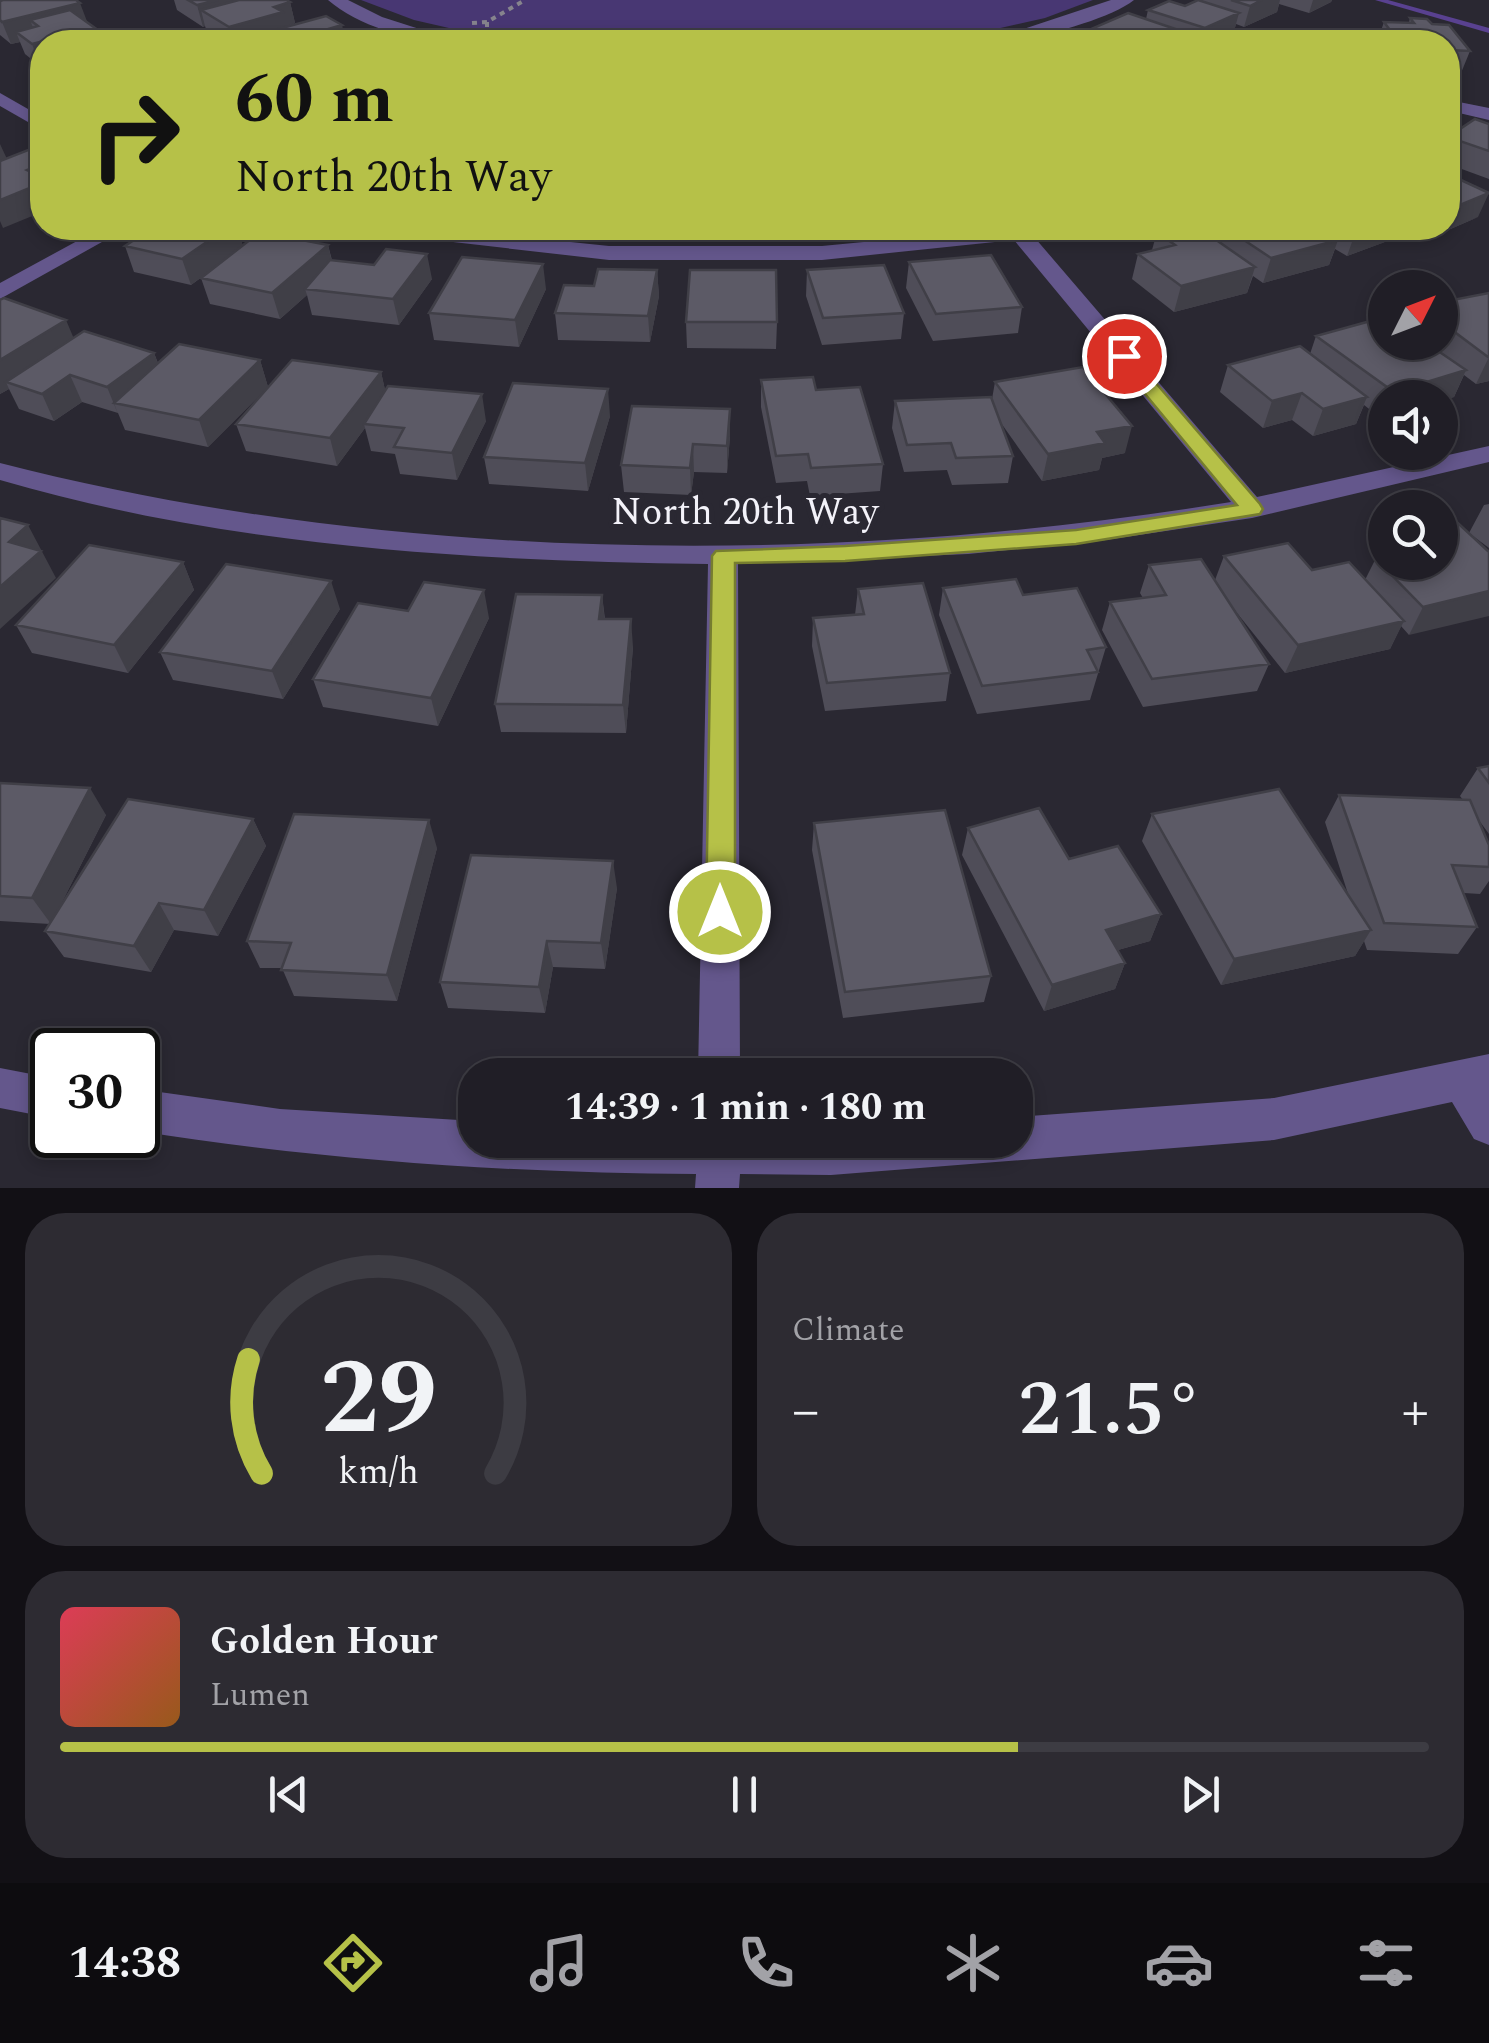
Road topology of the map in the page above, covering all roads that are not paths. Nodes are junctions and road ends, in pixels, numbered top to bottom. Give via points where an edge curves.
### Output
1 (336, 0) edge
2 (1126, 0) edge
3 (409, 30) edge
4 (1043, 30) edge
5 (0, 98) edge
6 (1460, 109) edge
7 (1489, 114) edge
8 (30, 117) edge
9 (94, 240) edge
10 (491, 240) edge
11 (958, 240) edge
12 (1026, 240) edge
13 (0, 292) edge
14 (1489, 454) edge
15 (0, 471) edge
16 (1252, 509) junction
17 (724, 556) junction
18 (719, 1058) edge
19 (1475, 1077) edge
20 (0, 1088) edge
21 (30, 1094) edge
22 (160, 1113) edge
23 (1489, 1124) edge
24 (1033, 1138) edge
25 (750, 1158) edge
26 (718, 1160) edge

1 - 3 street
2 - 4 street
5 - 8 street
6 - 7 street
9 - 13 street
10 - 11 street via 609,253 822,253
12 - 16 street
14 - 16 street, North 20th Way
15 - 17 street, North 20th Way via 122,503 284,532
16 - 17 street, North 20th Way via 1076,537
17 - 18 street
19 - 23 street
19 - 24 street via 1274,1119
20 - 21 street
22 - 26 street via 280,1130
25 - 26 street

